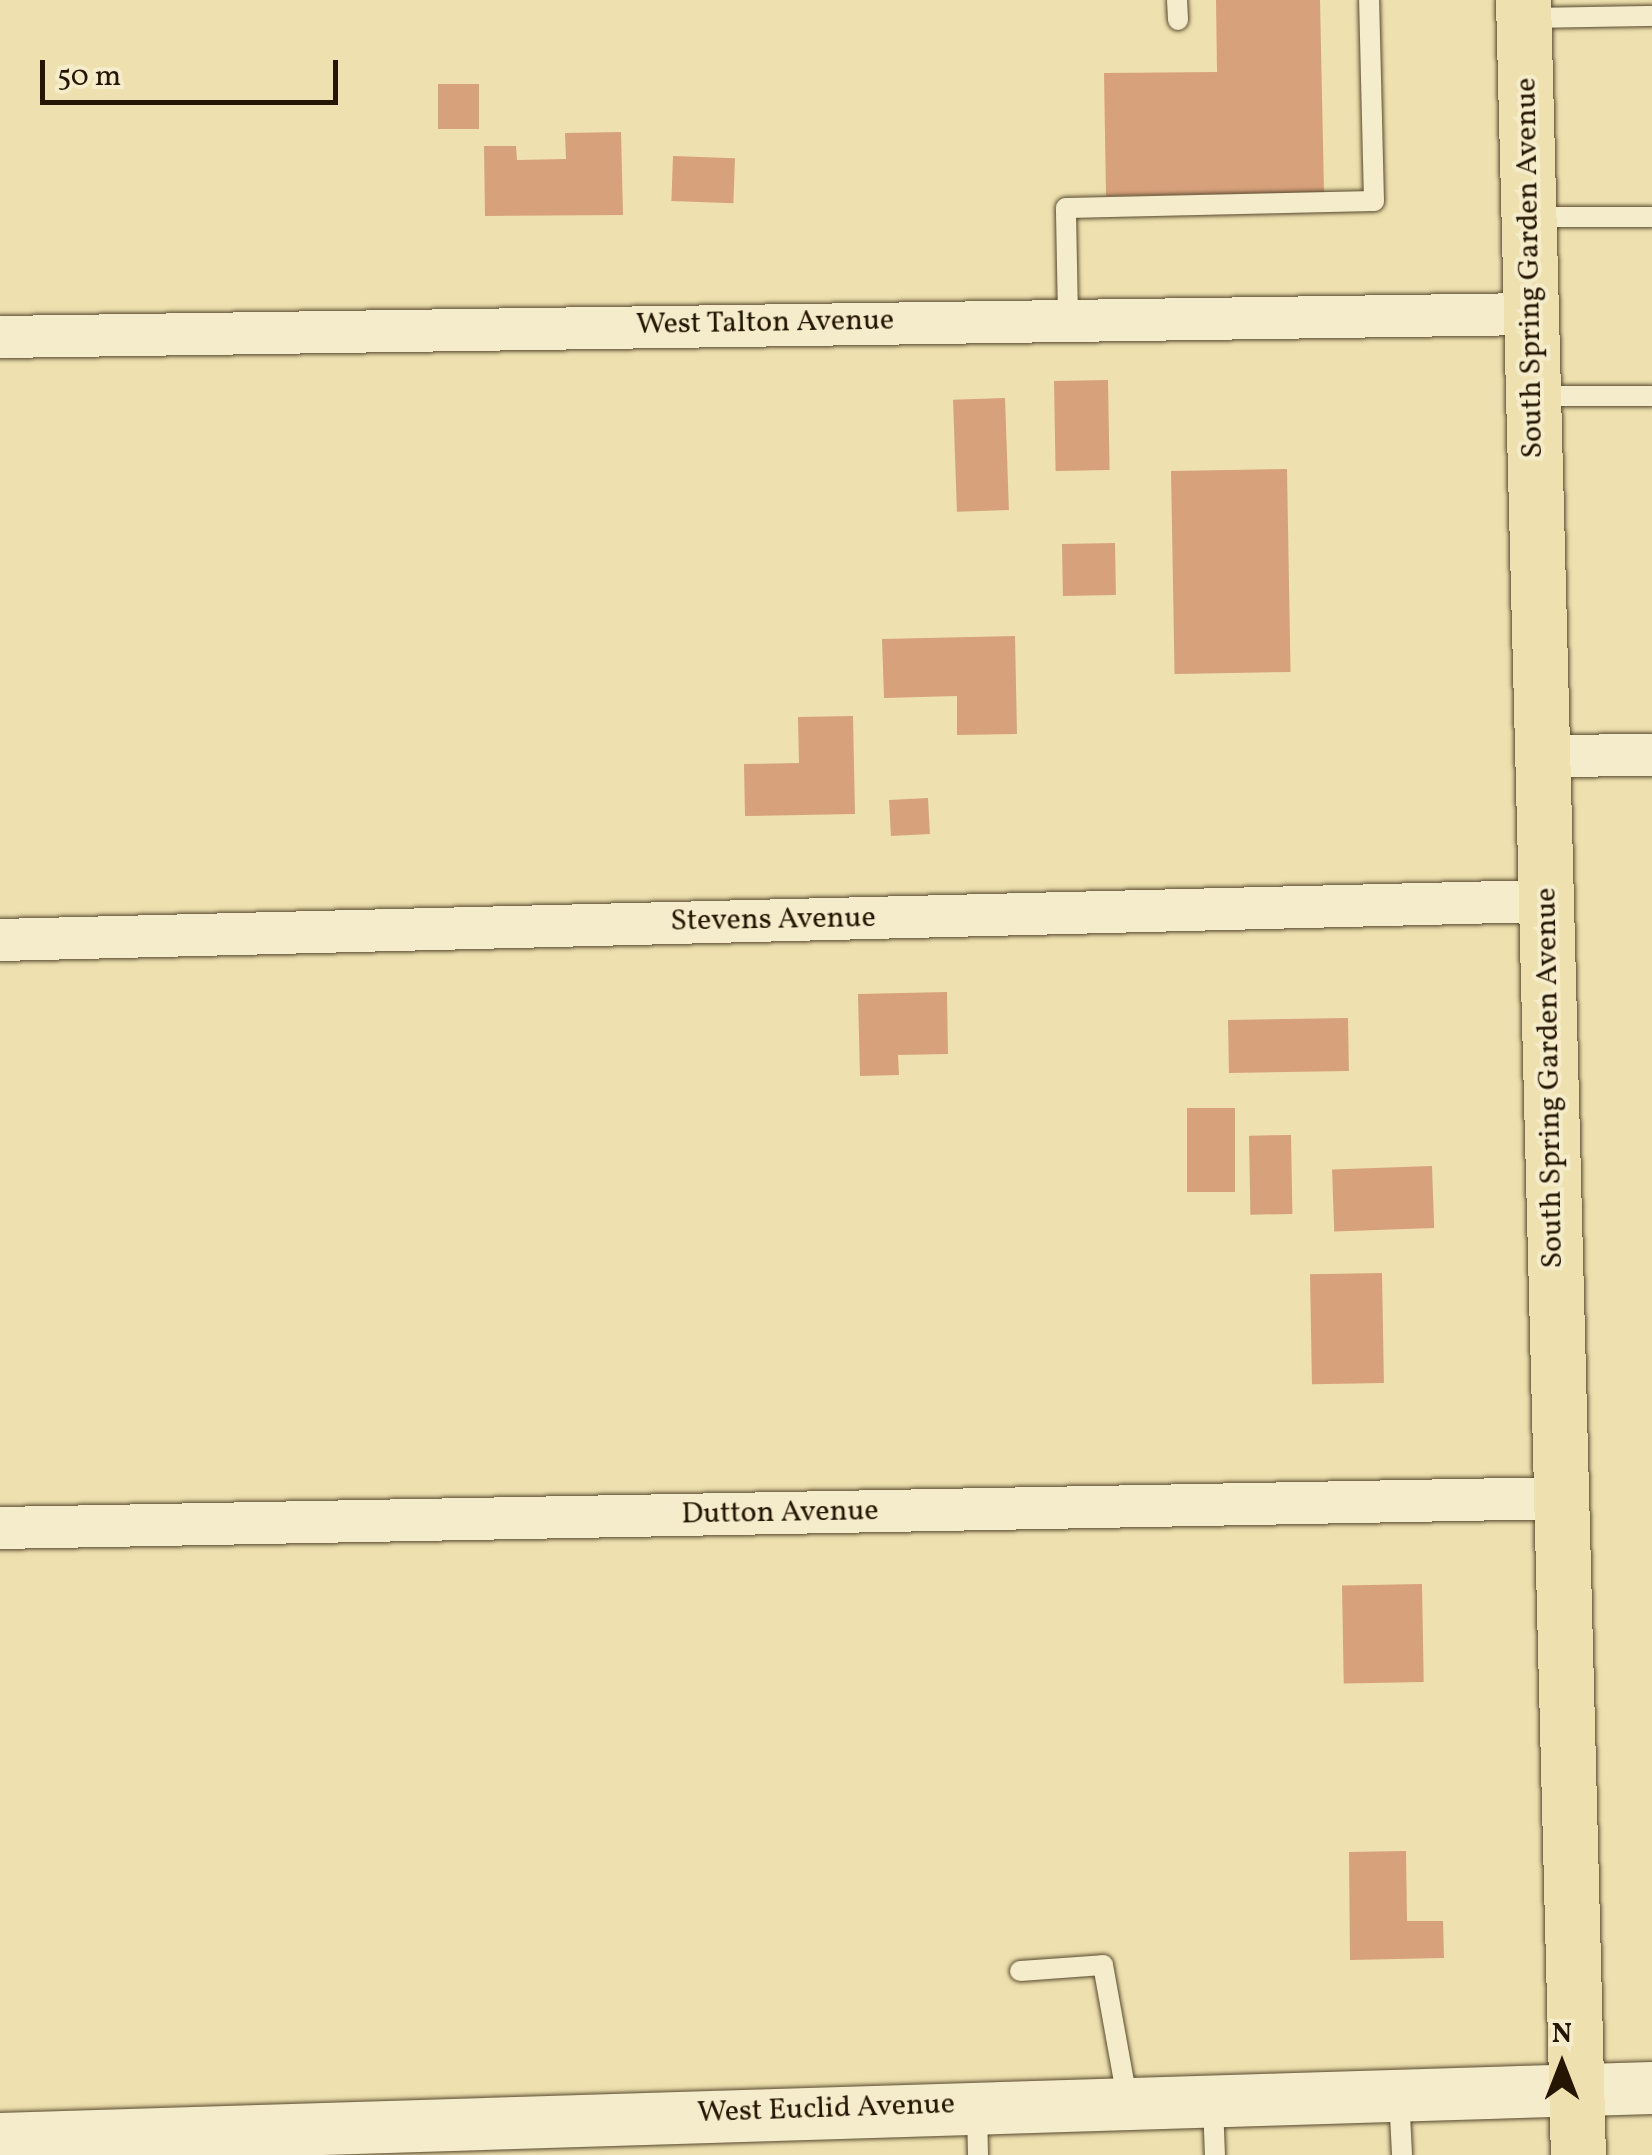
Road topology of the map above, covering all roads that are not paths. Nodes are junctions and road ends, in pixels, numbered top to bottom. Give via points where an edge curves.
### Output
1 (1369, 0) edge
2 (1523, 9) edge
3 (1652, 16) edge
4 (1528, 216) junction
5 (1652, 217) edge
6 (1531, 314) junction
7 (1068, 317) junction
8 (0, 336) edge
9 (1532, 396) junction
10 (1652, 396) edge
11 (1652, 755) edge
12 (1542, 756) junction
13 (1546, 900) junction
14 (0, 940) edge
15 (1560, 1498) junction
16 (0, 1528) edge
17 (1020, 1971) dead end
18 (1576, 2088) junction
19 (1652, 2088) edge
20 (1399, 2092) junction
21 (1213, 2097) junction
22 (1127, 2099) junction
23 (977, 2103) junction
24 (0, 2139) edge
25 (978, 2155) edge
26 (1215, 2155) edge
27 (1402, 2155) edge
28 (1578, 2155) edge

1 - 7 lane via 1374,201 1066,208
2 - 3 lane
2 - 4 highway, South Spring Garden Avenue
4 - 5 lane
4 - 6 highway, South Spring Garden Avenue
6 - 7 street, West Talton Avenue
6 - 9 highway, South Spring Garden Avenue
7 - 8 street, West Talton Avenue
9 - 10 lane
9 - 12 highway, South Spring Garden Avenue
11 - 12 street
12 - 13 highway, South Spring Garden Avenue
13 - 14 street, Stevens Avenue
13 - 15 highway, South Spring Garden Avenue
15 - 16 street, Dutton Avenue
15 - 18 highway, South Spring Garden Avenue
17 - 22 lane via 1103,1965
18 - 19 street, West Euclid Avenue
18 - 20 street, West Euclid Avenue
18 - 28 highway, South Spring Garden Avenue
20 - 21 street, West Euclid Avenue
20 - 27 lane
21 - 22 street, West Euclid Avenue
21 - 26 lane
22 - 23 street, West Euclid Avenue
23 - 24 street, West Euclid Avenue
23 - 25 lane

